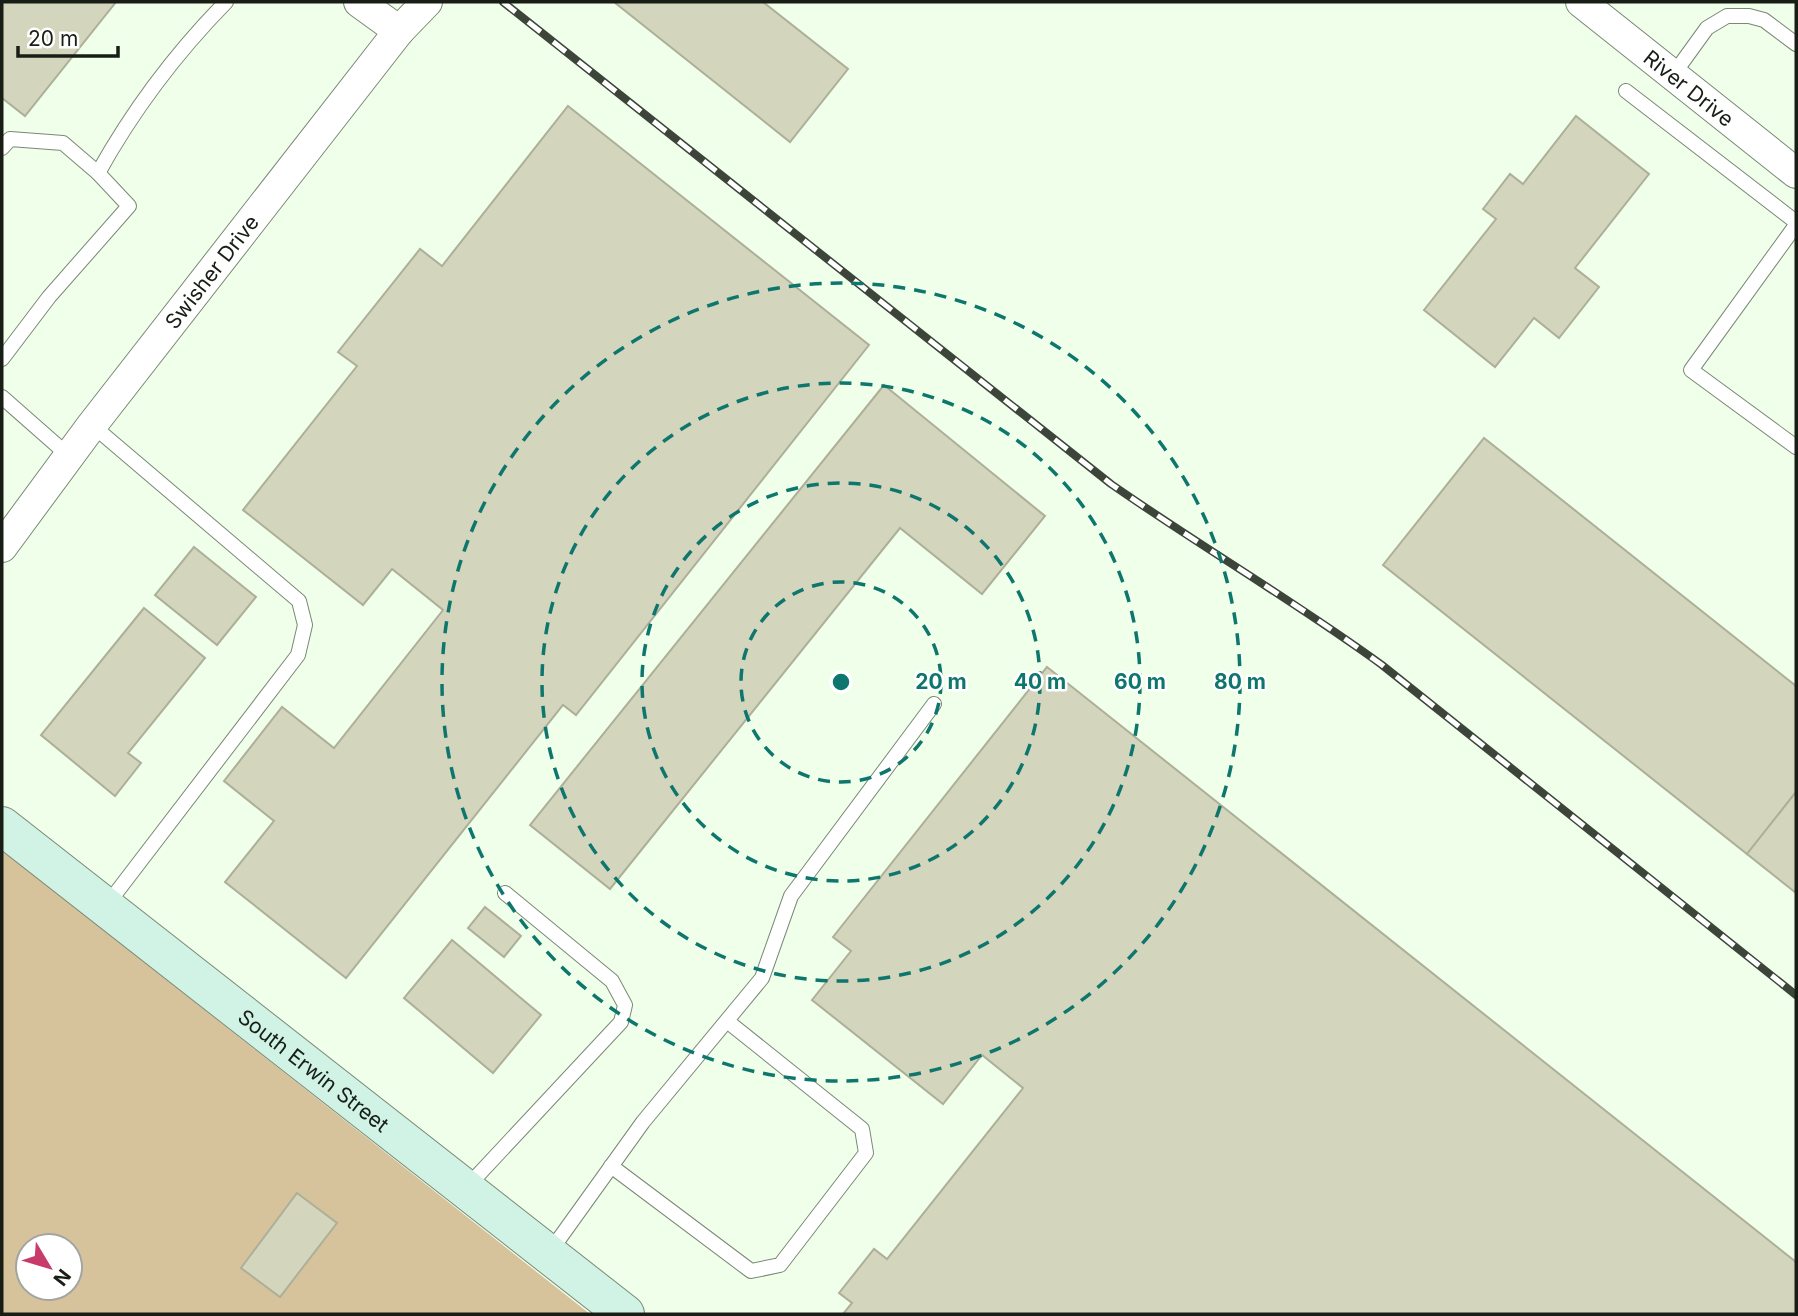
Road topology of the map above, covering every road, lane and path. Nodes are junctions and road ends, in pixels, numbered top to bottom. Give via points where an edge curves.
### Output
1 (226, 2) edge
2 (359, 2) edge
3 (427, 2) edge
4 (1581, 2) edge
5 (399, 32) junction
6 (1796, 44) edge
7 (1673, 75) junction
8 (1626, 91) dead end
9 (2, 148) edge
10 (98, 173) junction
11 (1796, 173) edge
12 (1796, 223) edge
13 (2, 359) edge
14 (2, 397) edge
15 (92, 425) junction
16 (1796, 447) edge
17 (69, 456) junction
18 (2, 547) edge
19 (934, 704) dead end
20 (2, 826) edge
21 (505, 893) dead end
22 (105, 907) junction
23 (727, 1021) junction
24 (611, 1166) junction
25 (465, 1189) junction
26 (548, 1254) junction
27 (625, 1314) edge

1 - 10 lane via 191,38 131,118
2 - 5 street
3 - 5 street, Swisher Drive
4 - 7 street, River Drive
5 - 15 street, Swisher Drive
6 - 7 lane via 1764,20 1727,16 1707,28
7 - 11 street, River Drive
8 - 12 lane
9 - 10 lane via 10,139 63,144
10 - 13 lane via 129,206
12 - 16 lane via 1691,370
14 - 17 lane
15 - 17 street, Swisher Drive
15 - 22 lane via 299,601 305,625 298,655
17 - 18 street, Swisher Drive
19 - 23 lane via 791,896 762,978
20 - 22 street, South Erwin Street
21 - 25 lane via 612,981 625,1005 621,1023
22 - 25 street, South Erwin Street
23 - 24 lane
23 - 24 lane via 862,1129 866,1153 788,1255 780,1265 751,1271
24 - 26 lane
25 - 26 street, South Erwin Street
26 - 27 street, South Erwin Street

